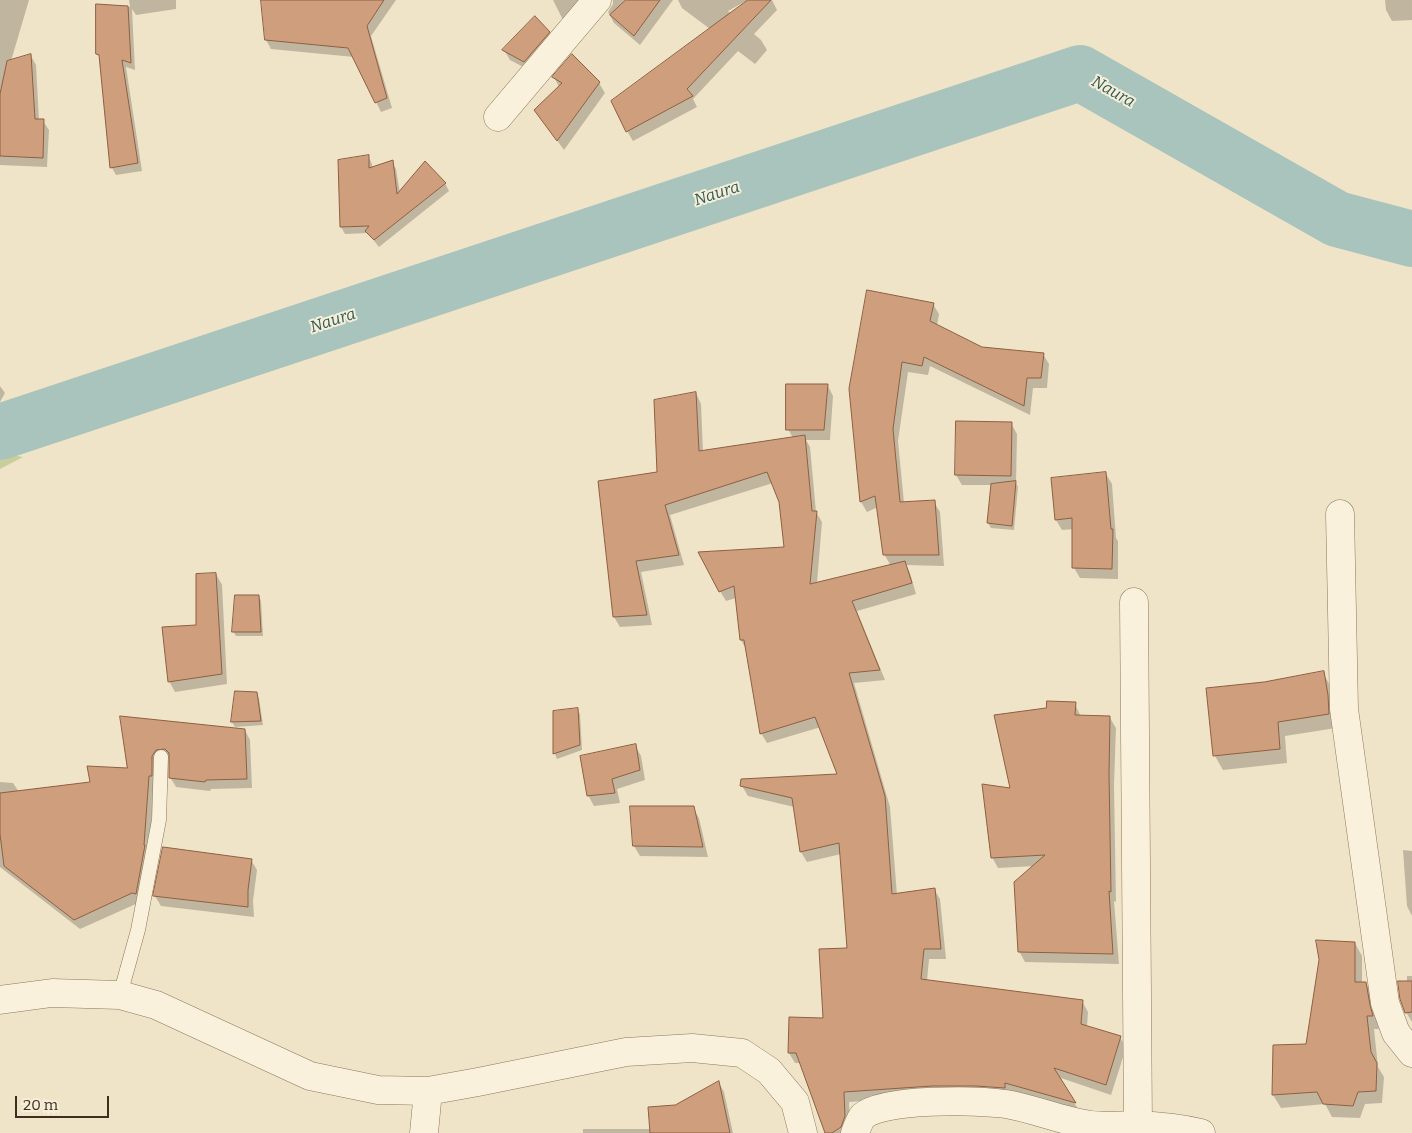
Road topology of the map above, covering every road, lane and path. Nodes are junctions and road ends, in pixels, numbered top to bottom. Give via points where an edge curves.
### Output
1 (597, 0) edge
2 (498, 117) dead end
3 (1340, 514) dead end
4 (1134, 602) dead end
5 (161, 757) dead end
6 (120, 995) junction
7 (0, 1000) edge
8 (1412, 1053) edge
9 (428, 1091) junction
10 (1138, 1125) junction
11 (424, 1133) edge
12 (803, 1133) edge
13 (856, 1133) edge
14 (1201, 1133) edge

1 - 2 street
3 - 8 street via 1345,719 1385,1002 1396,1033
4 - 10 street
5 - 6 lane via 159,820 138,930
6 - 7 street via 52,993
6 - 9 street via 156,1006 310,1076 378,1090
9 - 11 street
9 - 12 street via 626,1052 692,1048 742,1053 768,1071 794,1102
10 - 13 street via 1093,1125 1006,1104 939,1100 877,1109 863,1116
10 - 14 street

